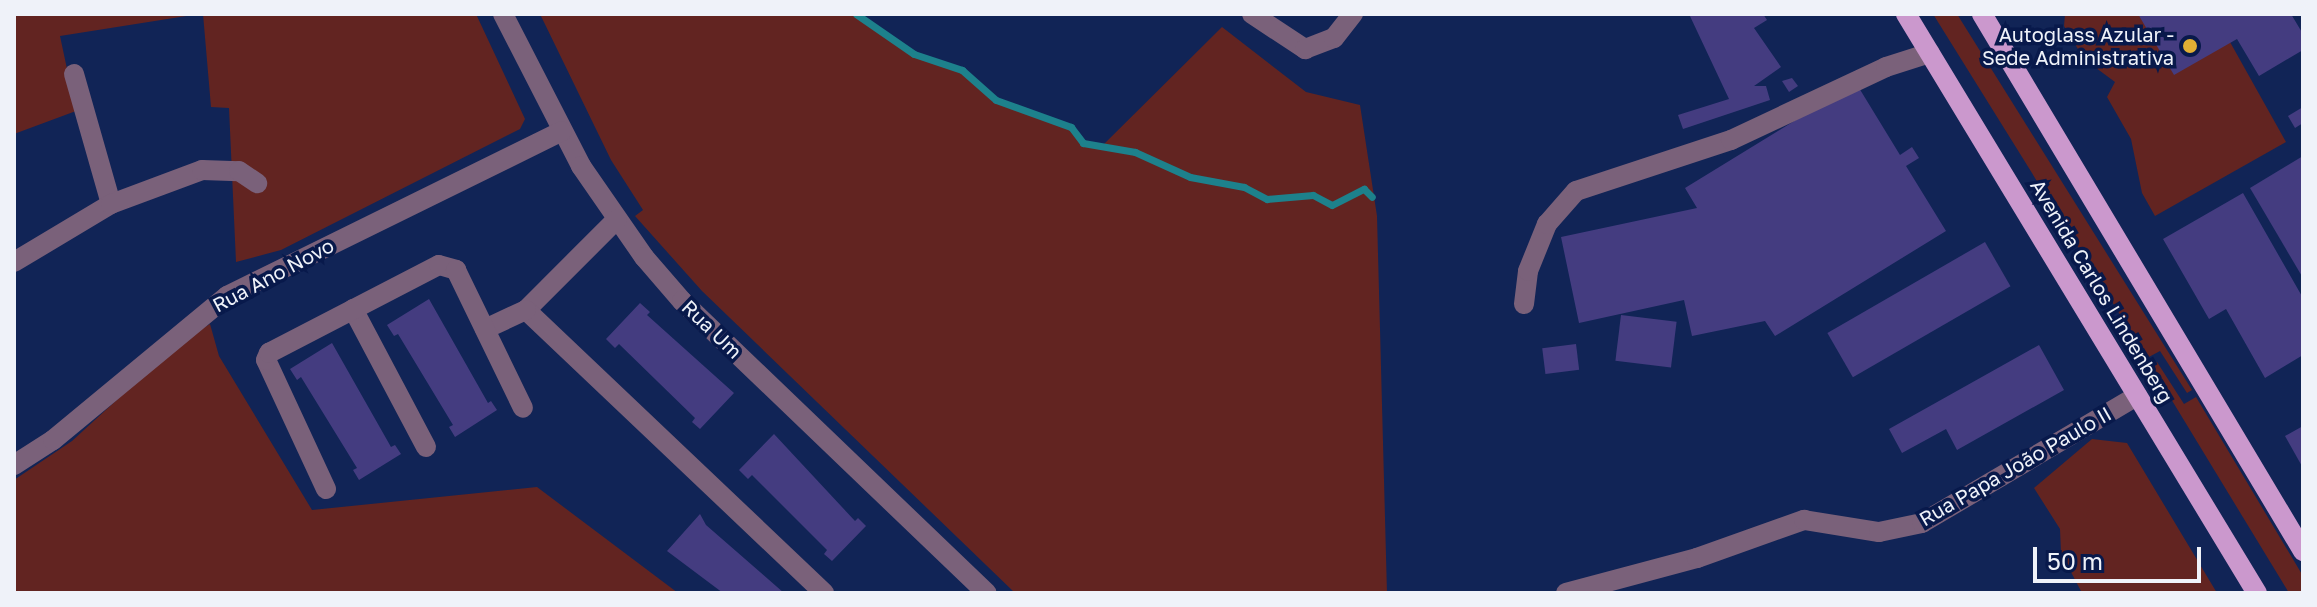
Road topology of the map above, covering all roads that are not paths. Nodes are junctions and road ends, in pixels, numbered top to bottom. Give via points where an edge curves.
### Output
1 (503, 14) edge
2 (1252, 14) edge
3 (1353, 14) edge
4 (1906, 14) edge
5 (1982, 14) edge
6 (1930, 53) junction
7 (74, 74) dead end
8 (562, 131) junction
9 (257, 183) dead end
10 (111, 204) junction
11 (617, 219) junction
12 (14, 262) edge
13 (1524, 304) dead end
14 (353, 309) junction
15 (526, 310) junction
16 (485, 329) junction
17 (2137, 396) junction
18 (523, 408) dead end
19 (426, 447) dead end
20 (14, 465) edge
21 (326, 489) dead end
22 (2303, 551) edge
23 (824, 593) edge
24 (986, 593) edge
25 (1566, 593) edge
26 (2257, 593) edge

1 - 8 street, Rua Um
2 - 3 street via 1305,49 1334,38
4 - 6 main road, Avenida Carlos Lindenberg
5 - 22 main road, Avenida Carlos Lindenberg
6 - 13 street via 1886,67 1731,140 1576,191 1547,224 1528,271
6 - 17 main road, Avenida Carlos Lindenberg
7 - 10 street
8 - 11 street, Rua Um
8 - 20 street, Rua Ano Novo via 227,296 53,440
9 - 10 street via 239,171 202,170
10 - 12 street
11 - 15 street
11 - 24 street, Rua Um via 682,301
14 - 16 street via 439,265 449,266
14 - 19 street
14 - 21 street via 269,353 266,360
15 - 16 street
15 - 23 street
16 - 18 street
17 - 25 street, Rua Papa João Paulo II via 1922,523 1879,532 1804,520 1697,558
17 - 26 main road, Avenida Carlos Lindenberg

